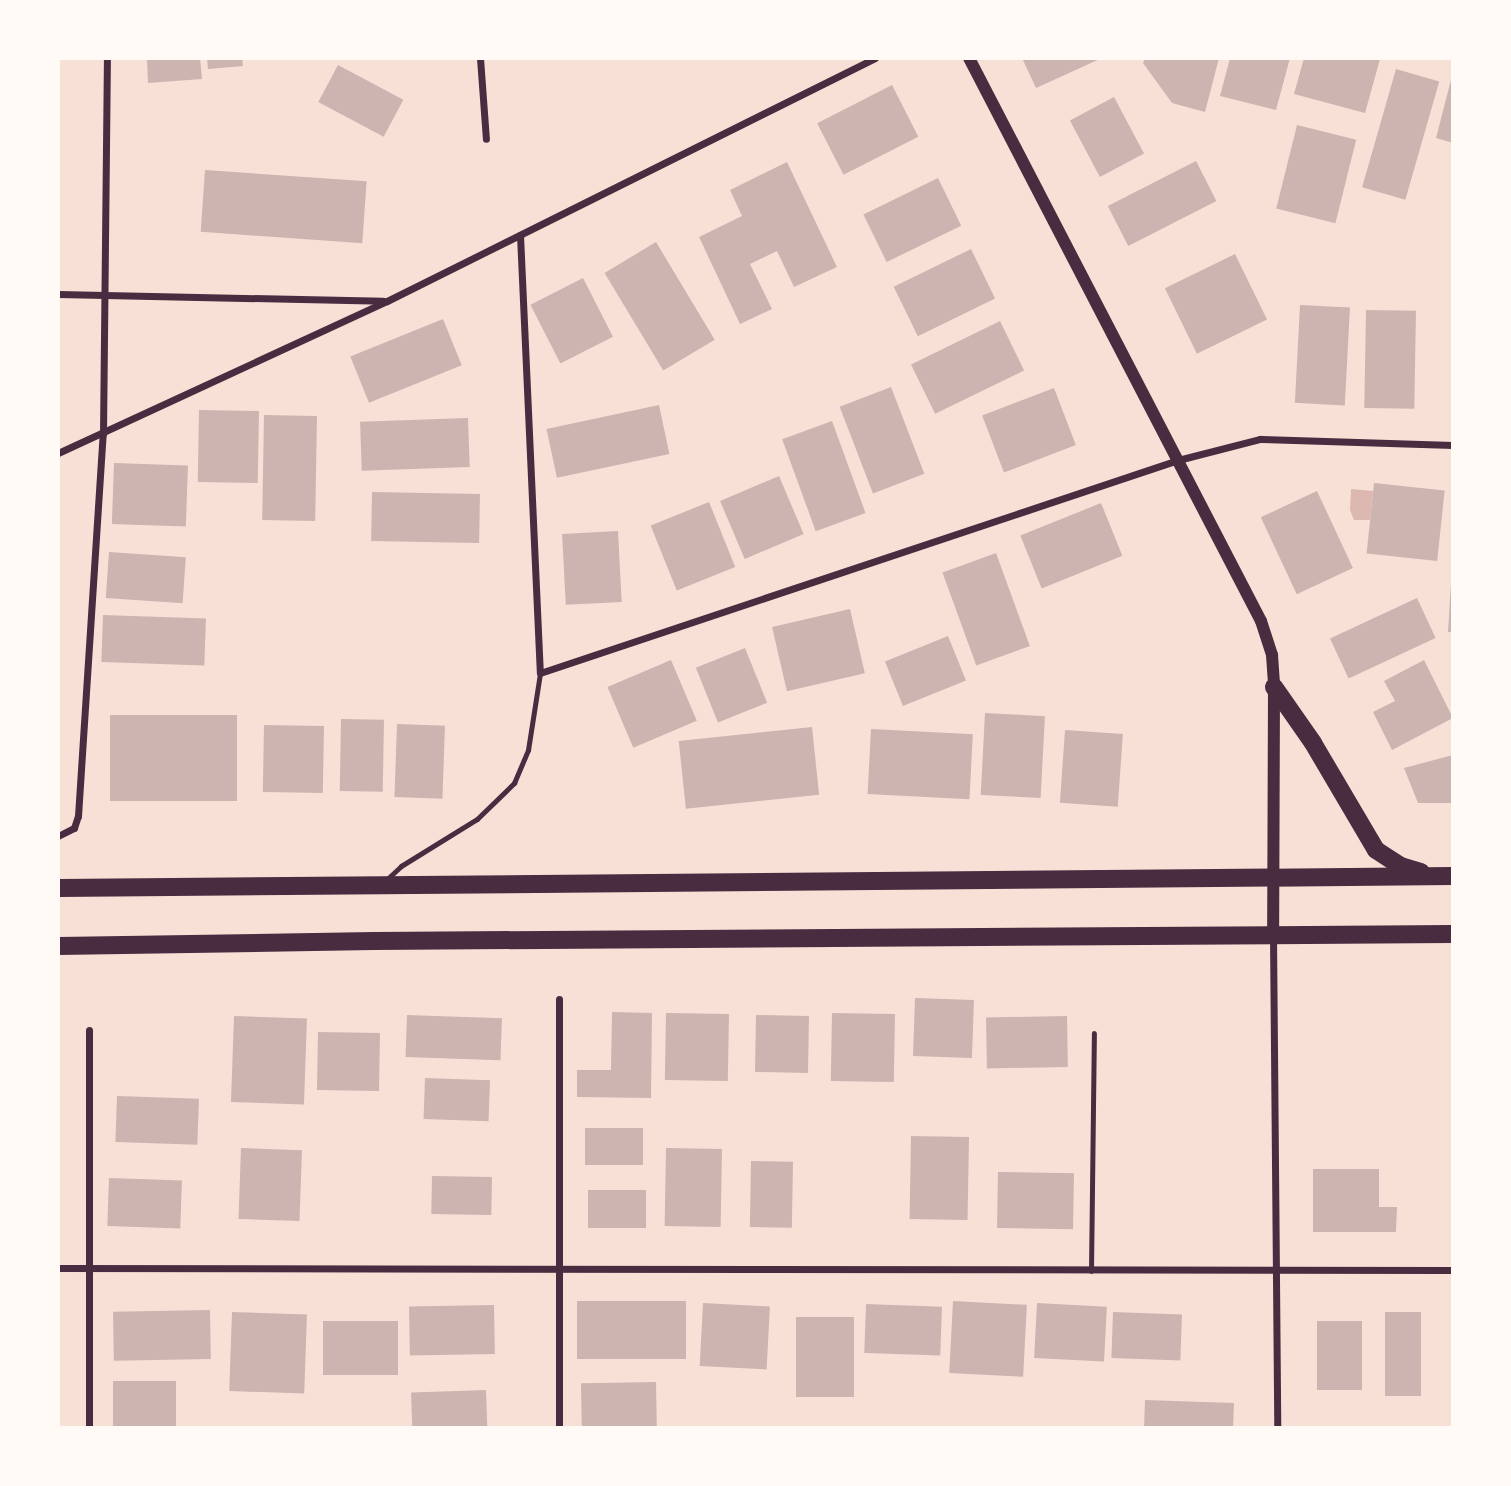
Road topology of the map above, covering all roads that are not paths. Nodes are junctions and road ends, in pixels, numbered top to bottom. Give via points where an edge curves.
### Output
1 (107, 58) edge
2 (480, 58) edge
3 (874, 58) edge
4 (969, 58) edge
5 (486, 139) dead end
6 (520, 235) junction
7 (58, 294) edge
8 (104, 295) junction
9 (387, 301) junction
10 (103, 434) junction
11 (1453, 445) edge
12 (58, 453) edge
13 (1178, 460) junction
14 (540, 673) junction
15 (1274, 687) junction
16 (58, 836) edge
17 (1434, 876) junction
18 (1453, 876) edge
19 (1273, 878) junction
20 (380, 885) junction
21 (58, 888) edge
22 (1273, 934) junction
23 (1453, 934) edge
24 (58, 946) edge
25 (559, 999) dead end
26 (89, 1030) dead end
27 (1094, 1032) dead end
28 (91, 1267) junction
29 (58, 1268) edge
30 (559, 1270) junction
31 (1453, 1270) edge
32 (1091, 1271) junction
33 (1275, 1271) junction
34 (89, 1428) edge
35 (559, 1428) edge
36 (1276, 1428) edge

1 - 8 street
2 - 5 street
3 - 6 street
4 - 13 street
6 - 9 street
6 - 14 street
7 - 8 street
8 - 9 street
8 - 10 street
9 - 10 street
10 - 12 street
10 - 16 street via 78,817 74,828
11 - 13 street via 1260,439
13 - 14 street
13 - 15 street via 1261,621 1272,654
14 - 20 lane via 528,750 514,783 477,819 401,866
15 - 17 main road via 1376,850 1401,866
15 - 19 street
17 - 18 main road
17 - 19 main road
19 - 20 main road
19 - 22 street
20 - 21 main road
22 - 23 main road
22 - 24 main road
22 - 33 street
25 - 30 street
26 - 28 street
27 - 32 lane
28 - 29 street
28 - 30 street
28 - 34 street
30 - 32 street
30 - 35 street
31 - 33 street
32 - 33 street
33 - 36 street

